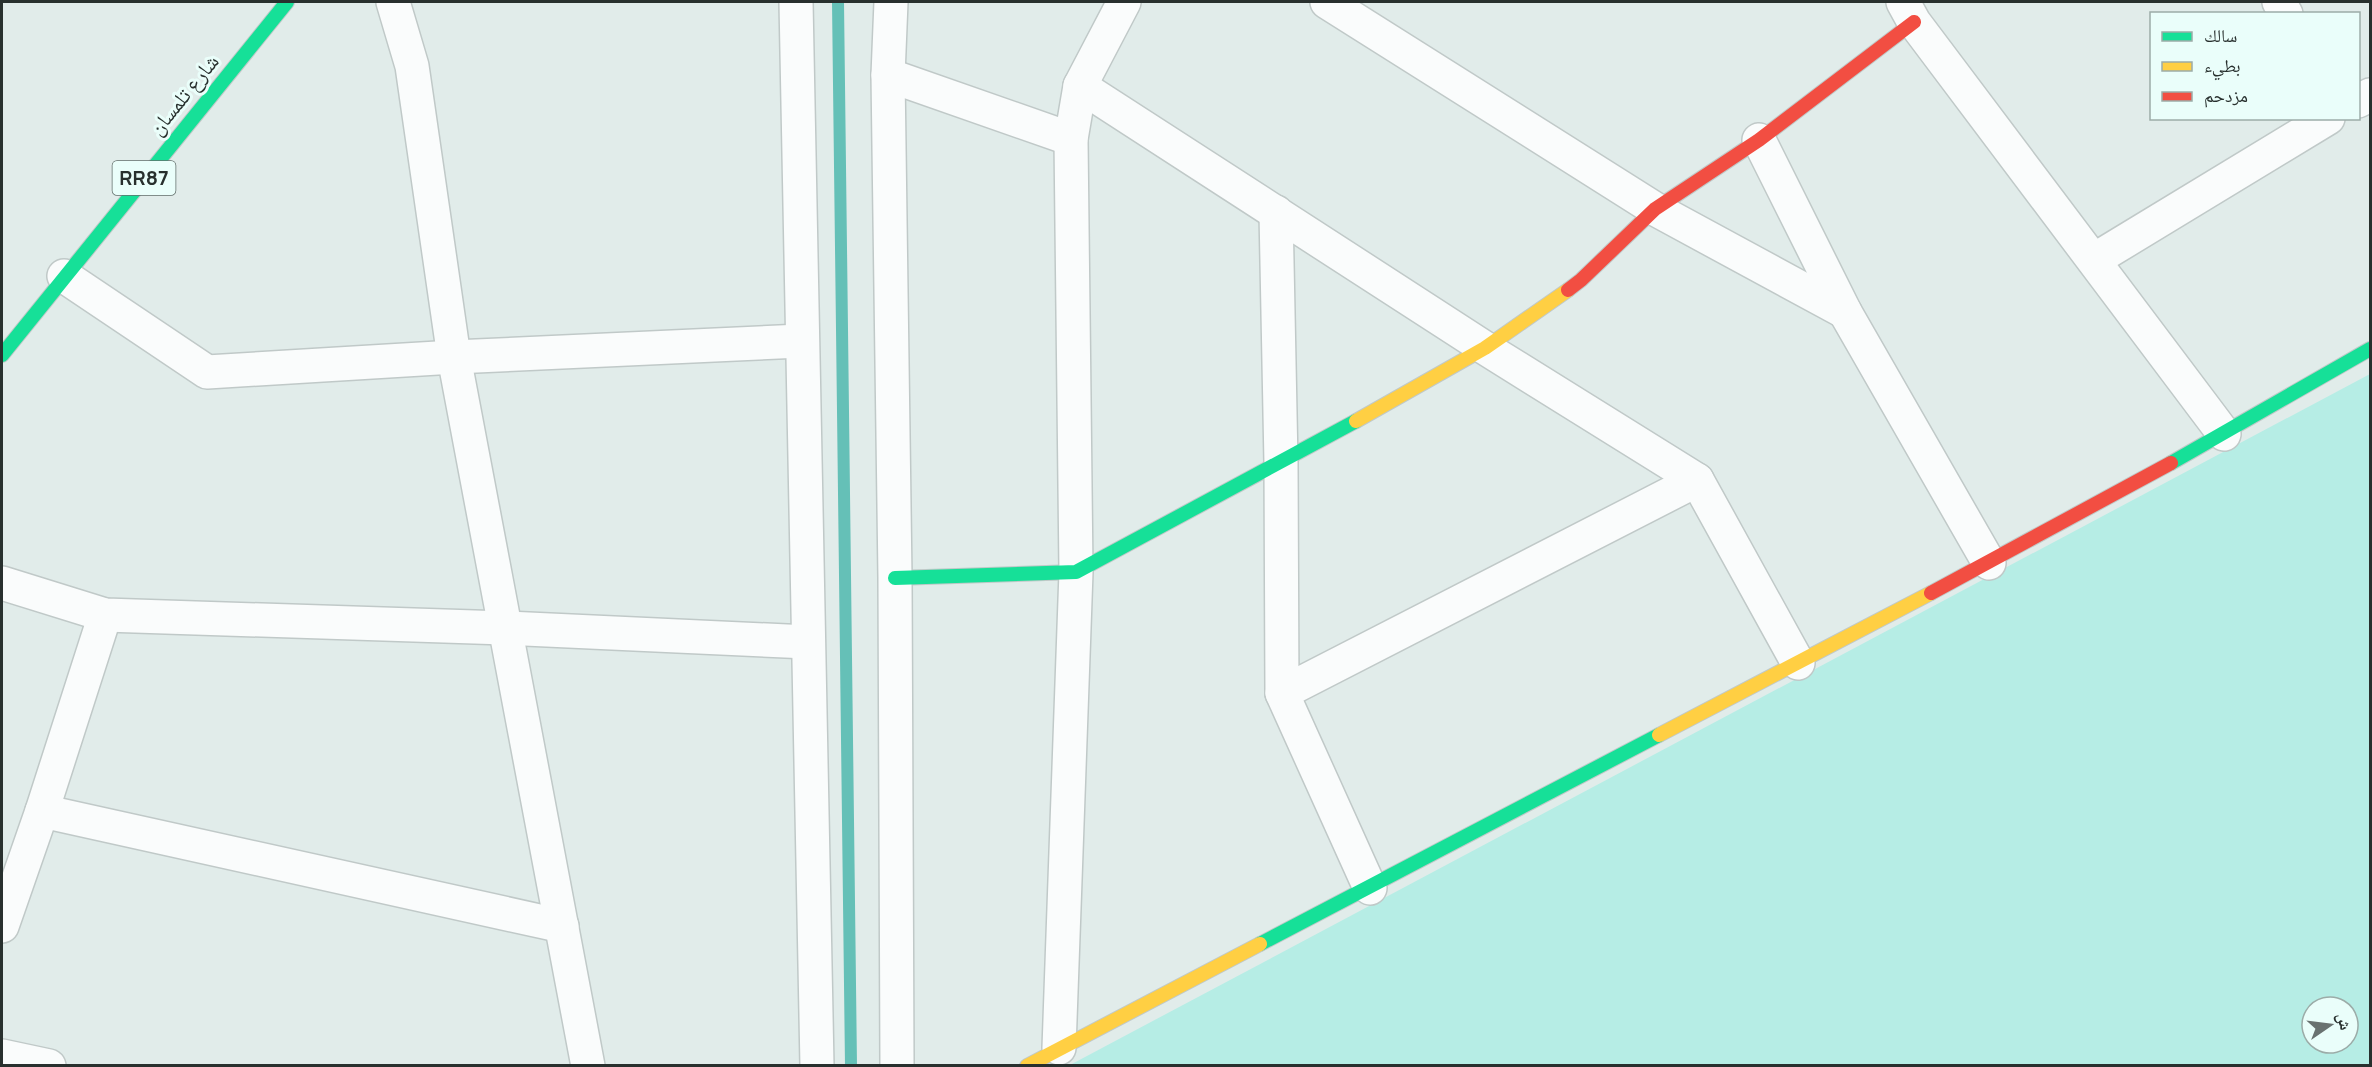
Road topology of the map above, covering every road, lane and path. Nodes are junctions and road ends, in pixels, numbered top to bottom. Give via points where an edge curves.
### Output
1 (287, 2) edge
2 (393, 2) edge
3 (796, 2) edge
4 (891, 2) edge
5 (1124, 2) edge
6 (1327, 2) edge
7 (1908, 12) edge
8 (888, 75) junction
9 (1080, 86) junction
10 (2325, 120) edge
11 (1071, 139) junction
12 (1759, 140) junction
13 (1655, 209) junction
14 (1276, 212) junction
15 (2094, 260) junction
16 (64, 276) junction
17 (1845, 312) junction
18 (801, 341) junction
19 (1485, 348) junction
20 (2370, 349) edge
21 (2, 355) edge
22 (454, 357) junction
23 (2224, 434) junction
24 (1281, 463) junction
25 (1697, 480) junction
26 (1989, 563) junction
27 (1076, 572) junction
28 (895, 578) junction
29 (2, 583) edge
30 (105, 615) junction
31 (505, 628) junction
32 (808, 642) junction
33 (1798, 663) junction
34 (1282, 693) junction
35 (42, 811) junction
36 (1370, 888) junction
37 (2, 926) edge
38 (562, 926) junction
39 (1059, 1048) junction
40 (2, 1056) edge
41 (49, 1065) edge
42 (588, 1065) edge
43 (817, 1065) edge
44 (897, 1065) edge
45 (1027, 1065) edge

1 - 16 street, شارع تلمسان / RR87
2 - 22 street via 412,66
3 - 18 street
4 - 8 street
5 - 9 street
6 - 13 street
7 - 12 street
7 - 15 street
8 - 11 street
8 - 28 street
9 - 11 street
9 - 14 street
10 - 15 street
11 - 27 street
12 - 13 street
12 - 17 street
13 - 17 street
13 - 19 street via 1581,280
14 - 19 street
14 - 24 street
15 - 23 street
16 - 21 street, شارع تلمسان / RR87
16 - 22 street via 207,372
17 - 26 street
18 - 22 street
18 - 32 street
19 - 24 street
19 - 25 street
20 - 23 street
22 - 31 street
23 - 26 street
24 - 27 street
24 - 34 street
25 - 33 street
25 - 34 street
26 - 33 street
27 - 28 street
27 - 39 street
28 - 44 street
29 - 30 street
30 - 31 street
30 - 35 street
31 - 32 street
31 - 38 street
32 - 43 street
33 - 36 street
34 - 36 street
35 - 37 street
35 - 38 street
36 - 39 street
38 - 42 street
39 - 45 street
40 - 41 street

